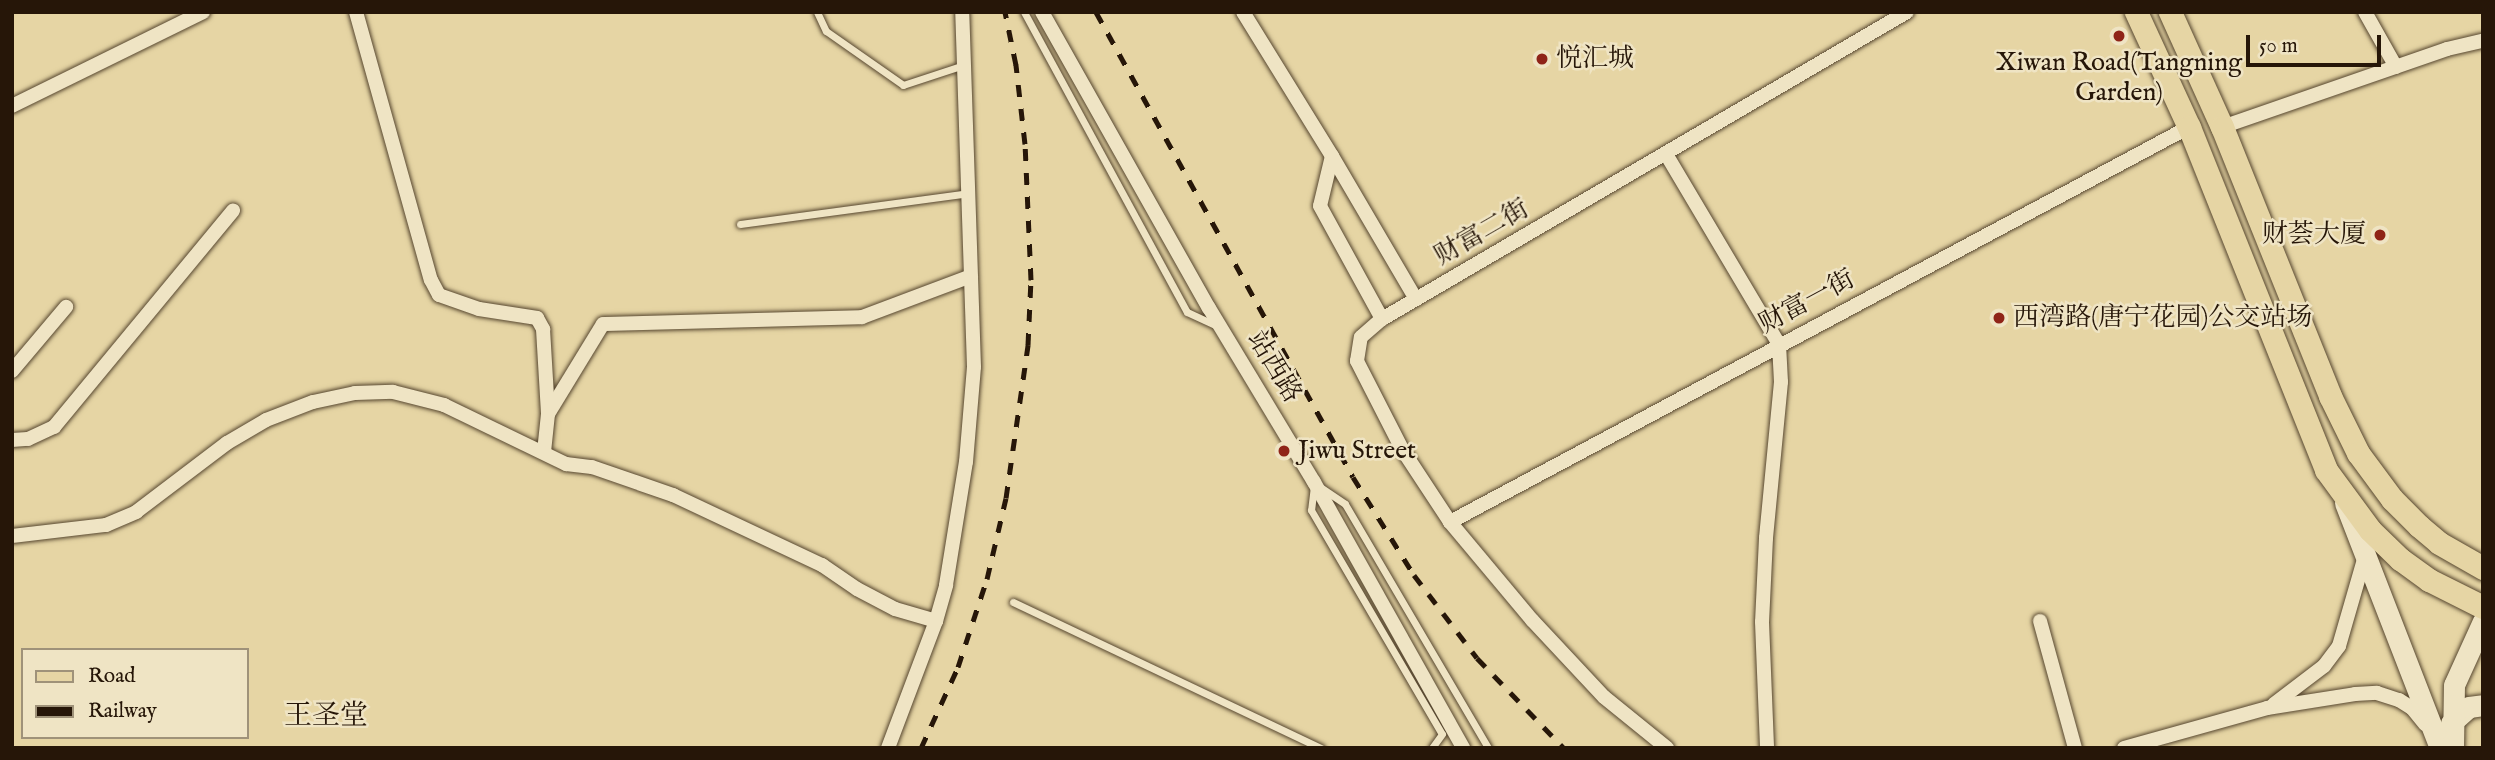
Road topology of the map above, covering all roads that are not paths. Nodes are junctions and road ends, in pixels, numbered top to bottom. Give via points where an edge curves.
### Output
1 (203, 12) edge
2 (355, 12) edge
3 (817, 12) edge
4 (962, 12) edge
5 (1024, 12) edge
6 (1042, 12) edge
7 (1243, 12) edge
8 (1907, 12) edge
9 (2136, 12) edge
10 (2170, 12) edge
11 (2365, 12) edge
12 (2483, 41) edge
13 (964, 65) junction
14 (2396, 67) junction
15 (12, 106) edge
16 (2189, 127) junction
17 (2222, 127) junction
18 (1666, 154) junction
19 (1332, 156) junction
20 (969, 192) junction
21 (233, 211) dead end
22 (740, 223) dead end
23 (971, 276) junction
24 (1416, 299) junction
25 (66, 307) dead end
26 (1382, 319) junction
27 (1221, 328) junction
28 (1779, 344) junction
29 (12, 371) edge
30 (548, 414) junction
31 (12, 440) edge
32 (544, 451) junction
33 (1314, 482) junction
34 (2341, 494) junction
35 (1450, 522) junction
36 (12, 536) edge
37 (2365, 556) junction
38 (2483, 568) edge
39 (1013, 601) dead end
40 (2483, 607) edge
41 (936, 621) junction
42 (2040, 621) dead end
43 (2483, 621) edge
44 (2483, 705) edge
45 (2267, 708) junction
46 (2442, 735) edge
47 (888, 748) edge
48 (1321, 748) edge
49 (1433, 748) edge
50 (1463, 748) edge
51 (1488, 748) edge
52 (1667, 748) edge
53 (1767, 748) edge
54 (2075, 748) edge
55 (2124, 748) edge
56 (2453, 748) edge

1 - 15 street
2 - 30 street via 431,280 439,295 479,309 537,318 543,328
3 - 13 lane via 826,31 903,85
4 - 13 street
5 - 27 lane via 1187,312
6 - 27 street, 站西路
7 - 19 street
8 - 18 street, 财富二街
9 - 16 main road
10 - 17 main road
11 - 14 street
12 - 14 street
13 - 20 street
14 - 17 street
16 - 28 street, 财富一街
16 - 34 main road via 2312,439
17 - 38 main road via 2330,396 2358,453 2419,526
18 - 24 street, 财富二街
18 - 28 street
19 - 24 street
19 - 26 street via 1320,206
20 - 22 lane
20 - 23 street
21 - 31 street via 54,427 28,439
23 - 30 street via 862,317 603,324
23 - 41 street via 974,367 966,461
24 - 26 street, 财富二街
25 - 29 street
26 - 35 street, 财富二街 via 1361,337 1357,361 1402,449
27 - 33 street, 站西路
28 - 35 street, 财富一街
28 - 53 street via 1781,382 1762,622
30 - 32 street
32 - 36 street via 444,405 393,392 355,393 265,420 136,512 106,525
32 - 41 street via 566,464 592,467 673,495 822,565 895,609
33 - 49 lane via 1311,510 1442,734
33 - 50 street, 站西路
33 - 51 lane via 1345,504
34 - 37 main road
34 - 40 main road via 2400,559 2429,580
35 - 52 street, 财富二街 via 1604,697
37 - 45 street via 2339,646 2325,666
37 - 46 main road
39 - 48 lane
41 - 47 street
42 - 54 street
43 - 46 main road via 2454,685
44 - 46 main road via 2469,707
45 - 46 street via 2377,694 2412,708
45 - 55 street
46 - 56 main road

